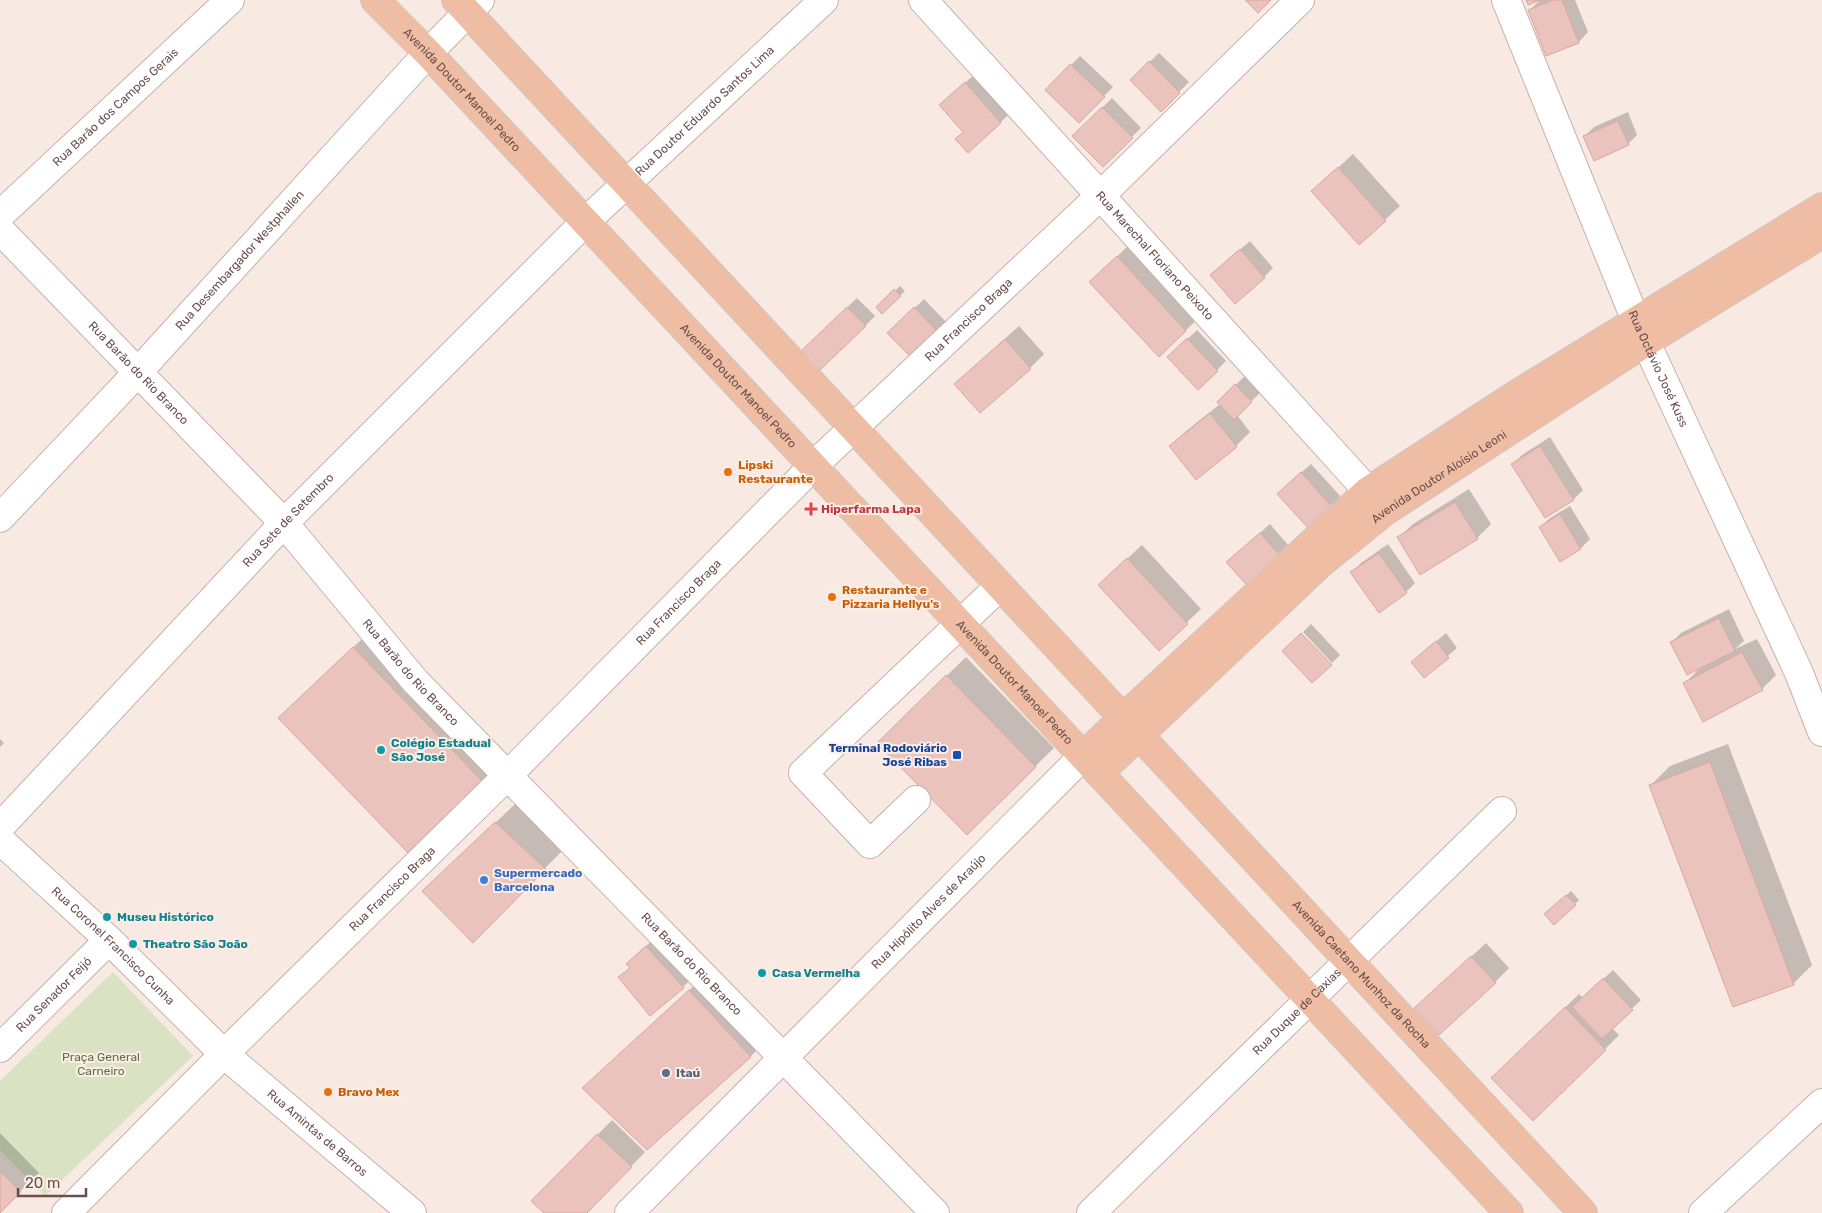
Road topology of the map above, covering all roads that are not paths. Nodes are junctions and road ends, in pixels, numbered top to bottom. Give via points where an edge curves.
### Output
1 (230, 0) edge
2 (375, 0) edge
3 (824, 0) edge
4 (924, 0) edge
5 (1300, 0) edge
6 (1506, 0) edge
7 (468, 4) edge
8 (428, 53) junction
9 (628, 184) junction
10 (1100, 196) junction
11 (1822, 208) edge
12 (0, 215) edge
13 (585, 222) junction
14 (0, 230) edge
15 (1822, 234) edge
16 (1641, 331) junction
17 (138, 372) junction
18 (854, 428) junction
19 (813, 466) junction
20 (1376, 502) junction
21 (0, 518) edge
22 (284, 523) junction
23 (1000, 586) junction
24 (960, 624) junction
25 (1131, 727) junction
26 (1822, 732) edge
27 (1091, 765) junction
28 (507, 776) junction
29 (916, 800) dead end
30 (1502, 811) dead end
31 (0, 827) edge
32 (0, 840) edge
33 (109, 940) junction
34 (1349, 961) junction
35 (1311, 1000) junction
36 (0, 1048) edge
37 (224, 1054) junction
38 (784, 1058) junction
39 (1822, 1104) edge
40 (66, 1213) edge
41 (412, 1213) edge
42 (629, 1213) edge
43 (935, 1213) edge
44 (1091, 1213) edge
45 (1510, 1213) edge
46 (1583, 1213) edge
47 (1703, 1213) edge

1 - 12 street, Rua Barão dos Campos Gerais
2 - 8 main road, Avenida Doutor Manoel Pedro
3 - 9 street, Rua Doutor Eduardo Santos Lima
4 - 10 street, Rua Marechal Floriano Peixoto
5 - 10 street, Rua Francisco Braga
6 - 16 street, Rua Octávio José Kuss
7 - 8 street, Rua Desembargador Westphallen
7 - 9 main road
8 - 13 main road, Avenida Doutor Manoel Pedro
8 - 17 street, Rua Desembargador Westphallen
9 - 13 street, Rua Doutor Eduardo Santos Lima
9 - 18 main road
10 - 18 street, Rua Francisco Braga
10 - 20 street, Rua Marechal Floriano Peixoto
11 - 16 main road, Avenida Doutor Aloísio Leoni
13 - 19 main road, Avenida Doutor Manoel Pedro
13 - 22 street, Rua Sete de Setembro
14 - 17 street, Rua Barão do Rio Branco
15 - 16 main road, Avenida Doutor Aloísio Leoni
16 - 20 main road, Avenida Doutor Aloísio Leoni via 1512,397
16 - 26 street, Rua Octávio José Kuss via 1799,674
17 - 21 street, Rua Desembargador Westphallen
17 - 22 street, Rua Barão do Rio Branco
18 - 19 street, Rua Francisco Braga
18 - 23 main road
19 - 24 main road, Avenida Doutor Manoel Pedro
19 - 28 street, Rua Francisco Braga
20 - 25 main road, Avenida Doutor Aloísio Leoni via 1321,563
22 - 28 street, Rua Barão do Rio Branco via 415,682
22 - 31 street, Rua Sete de Setembro
23 - 24 street
23 - 25 main road
24 - 27 main road, Avenida Doutor Manoel Pedro
24 - 29 street via 802,773 870,844
25 - 27 main road, Avenida Doutor Aloísio Leoni
25 - 34 main road, Avenida Caetano Munhoz da Rocha
27 - 35 main road
27 - 38 street, Rua Hipólito Alves de Araújo
28 - 37 street, Rua Francisco Braga
28 - 38 street, Rua Barão do Rio Branco
30 - 34 street, Rua Duque de Caxias
32 - 33 street, Rua Coronel Francisco Cunha
33 - 36 street, Rua Senador Feijó
33 - 37 street, Rua Coronel Francisco Cunha
34 - 35 street, Rua Duque de Caxias
34 - 46 main road, Avenida Caetano Munhoz da Rocha
35 - 44 street, Rua Duque de Caxias
35 - 45 main road
37 - 40 street, Rua Francisco Braga
37 - 41 street, Rua Amintas de Barros
38 - 42 street, Rua Hipólito Alves de Araújo
38 - 43 street, Rua Barão do Rio Branco
39 - 47 street

